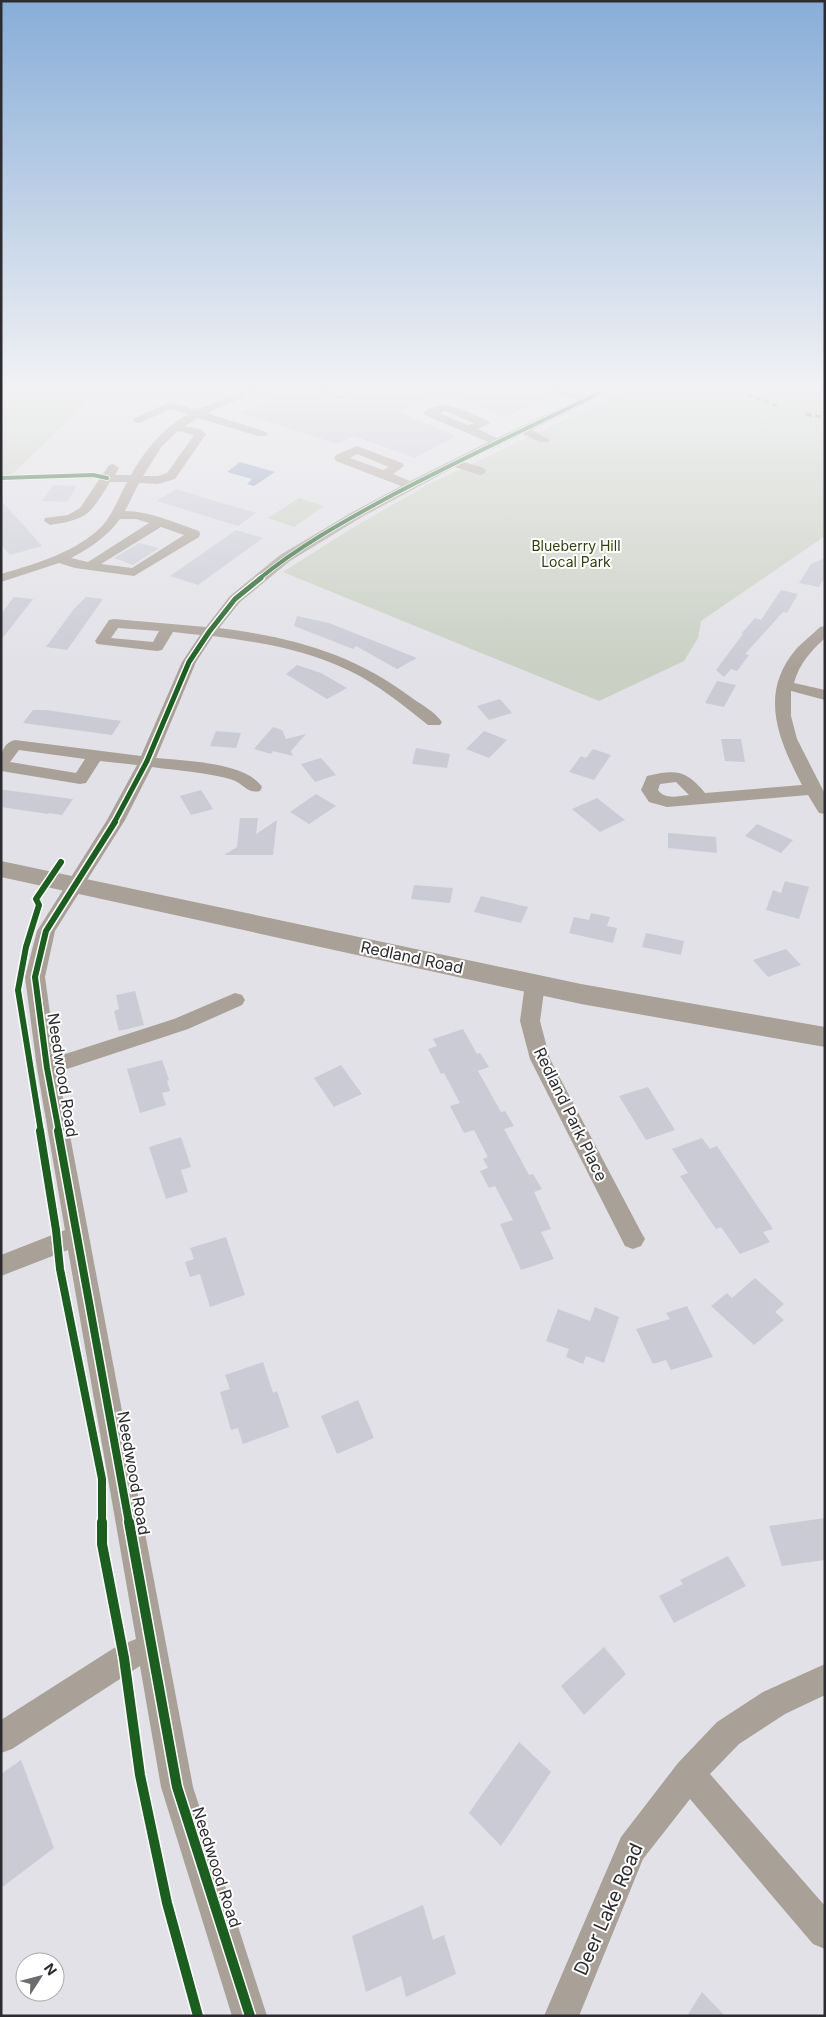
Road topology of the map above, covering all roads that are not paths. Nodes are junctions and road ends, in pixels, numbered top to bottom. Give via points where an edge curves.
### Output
1 (106, 479) edge
2 (135, 479) edge
3 (138, 479) edge
4 (161, 479) edge
5 (394, 479) edge
6 (421, 479) edge
7 (410, 485) junction
8 (116, 515) junction
9 (50, 521) dead end
10 (160, 522) junction
11 (60, 558) junction
12 (91, 566) junction
13 (1, 578) edge
14 (168, 628) dead end
15 (825, 630) edge
16 (209, 632) junction
17 (785, 685) junction
18 (825, 695) edge
19 (434, 722) dead end
20 (96, 755) junction
21 (147, 761) junction
22 (1, 764) edge
23 (254, 787) dead end
24 (813, 789) junction
25 (701, 799) dead end
26 (825, 809) edge
27 (1, 870) edge
28 (74, 884) junction
29 (534, 984) junction
30 (235, 1000) dead end
31 (825, 1037) edge
32 (47, 1068) junction
33 (77, 1236) junction
34 (633, 1239) dead end
35 (1, 1266) edge
36 (152, 1647) junction
37 (825, 1679) edge
38 (1, 1738) edge
39 (689, 1774) junction
40 (825, 1932) edge
41 (250, 2016) edge
42 (561, 2016) edge

1 - 9 street via 85,512
2 - 8 street
3 - 4 street
5 - 7 street
6 - 7 street, Needwood Road
7 - 16 street, Needwood Road via 284,558 235,598
8 - 10 street via 137,515
8 - 11 street via 101,533
10 - 12 street
10 - 12 street via 194,534 134,572
11 - 12 street
11 - 13 street
14 - 16 street
15 - 17 street via 810,642 790,669
16 - 19 street via 284,644 331,657 379,680
16 - 21 street, Needwood Road via 189,662
17 - 18 street
17 - 24 street via 781,697 784,728
20 - 21 street
20 - 22 street via 15,745
20 - 22 street via 80,779
21 - 23 street via 220,771 243,778
21 - 28 street, Needwood Road via 116,820
24 - 25 street
24 - 26 street
27 - 28 main road, Redland Road
28 - 29 main road, Redland Road
28 - 32 street, Needwood Road via 46,932 35,977
29 - 31 main road, Redland Road
29 - 34 street, Redland Park Place via 530,1021 540,1059
30 - 32 street via 181,1024
32 - 33 street, Needwood Road
33 - 35 street
33 - 36 street, Needwood Road
36 - 38 street via 124,1658
36 - 41 street, Needwood Road via 177,1788
37 - 39 street, Deer Lake Road via 774,1703 728,1733
39 - 40 street
39 - 42 street, Deer Lake Road via 632,1848

